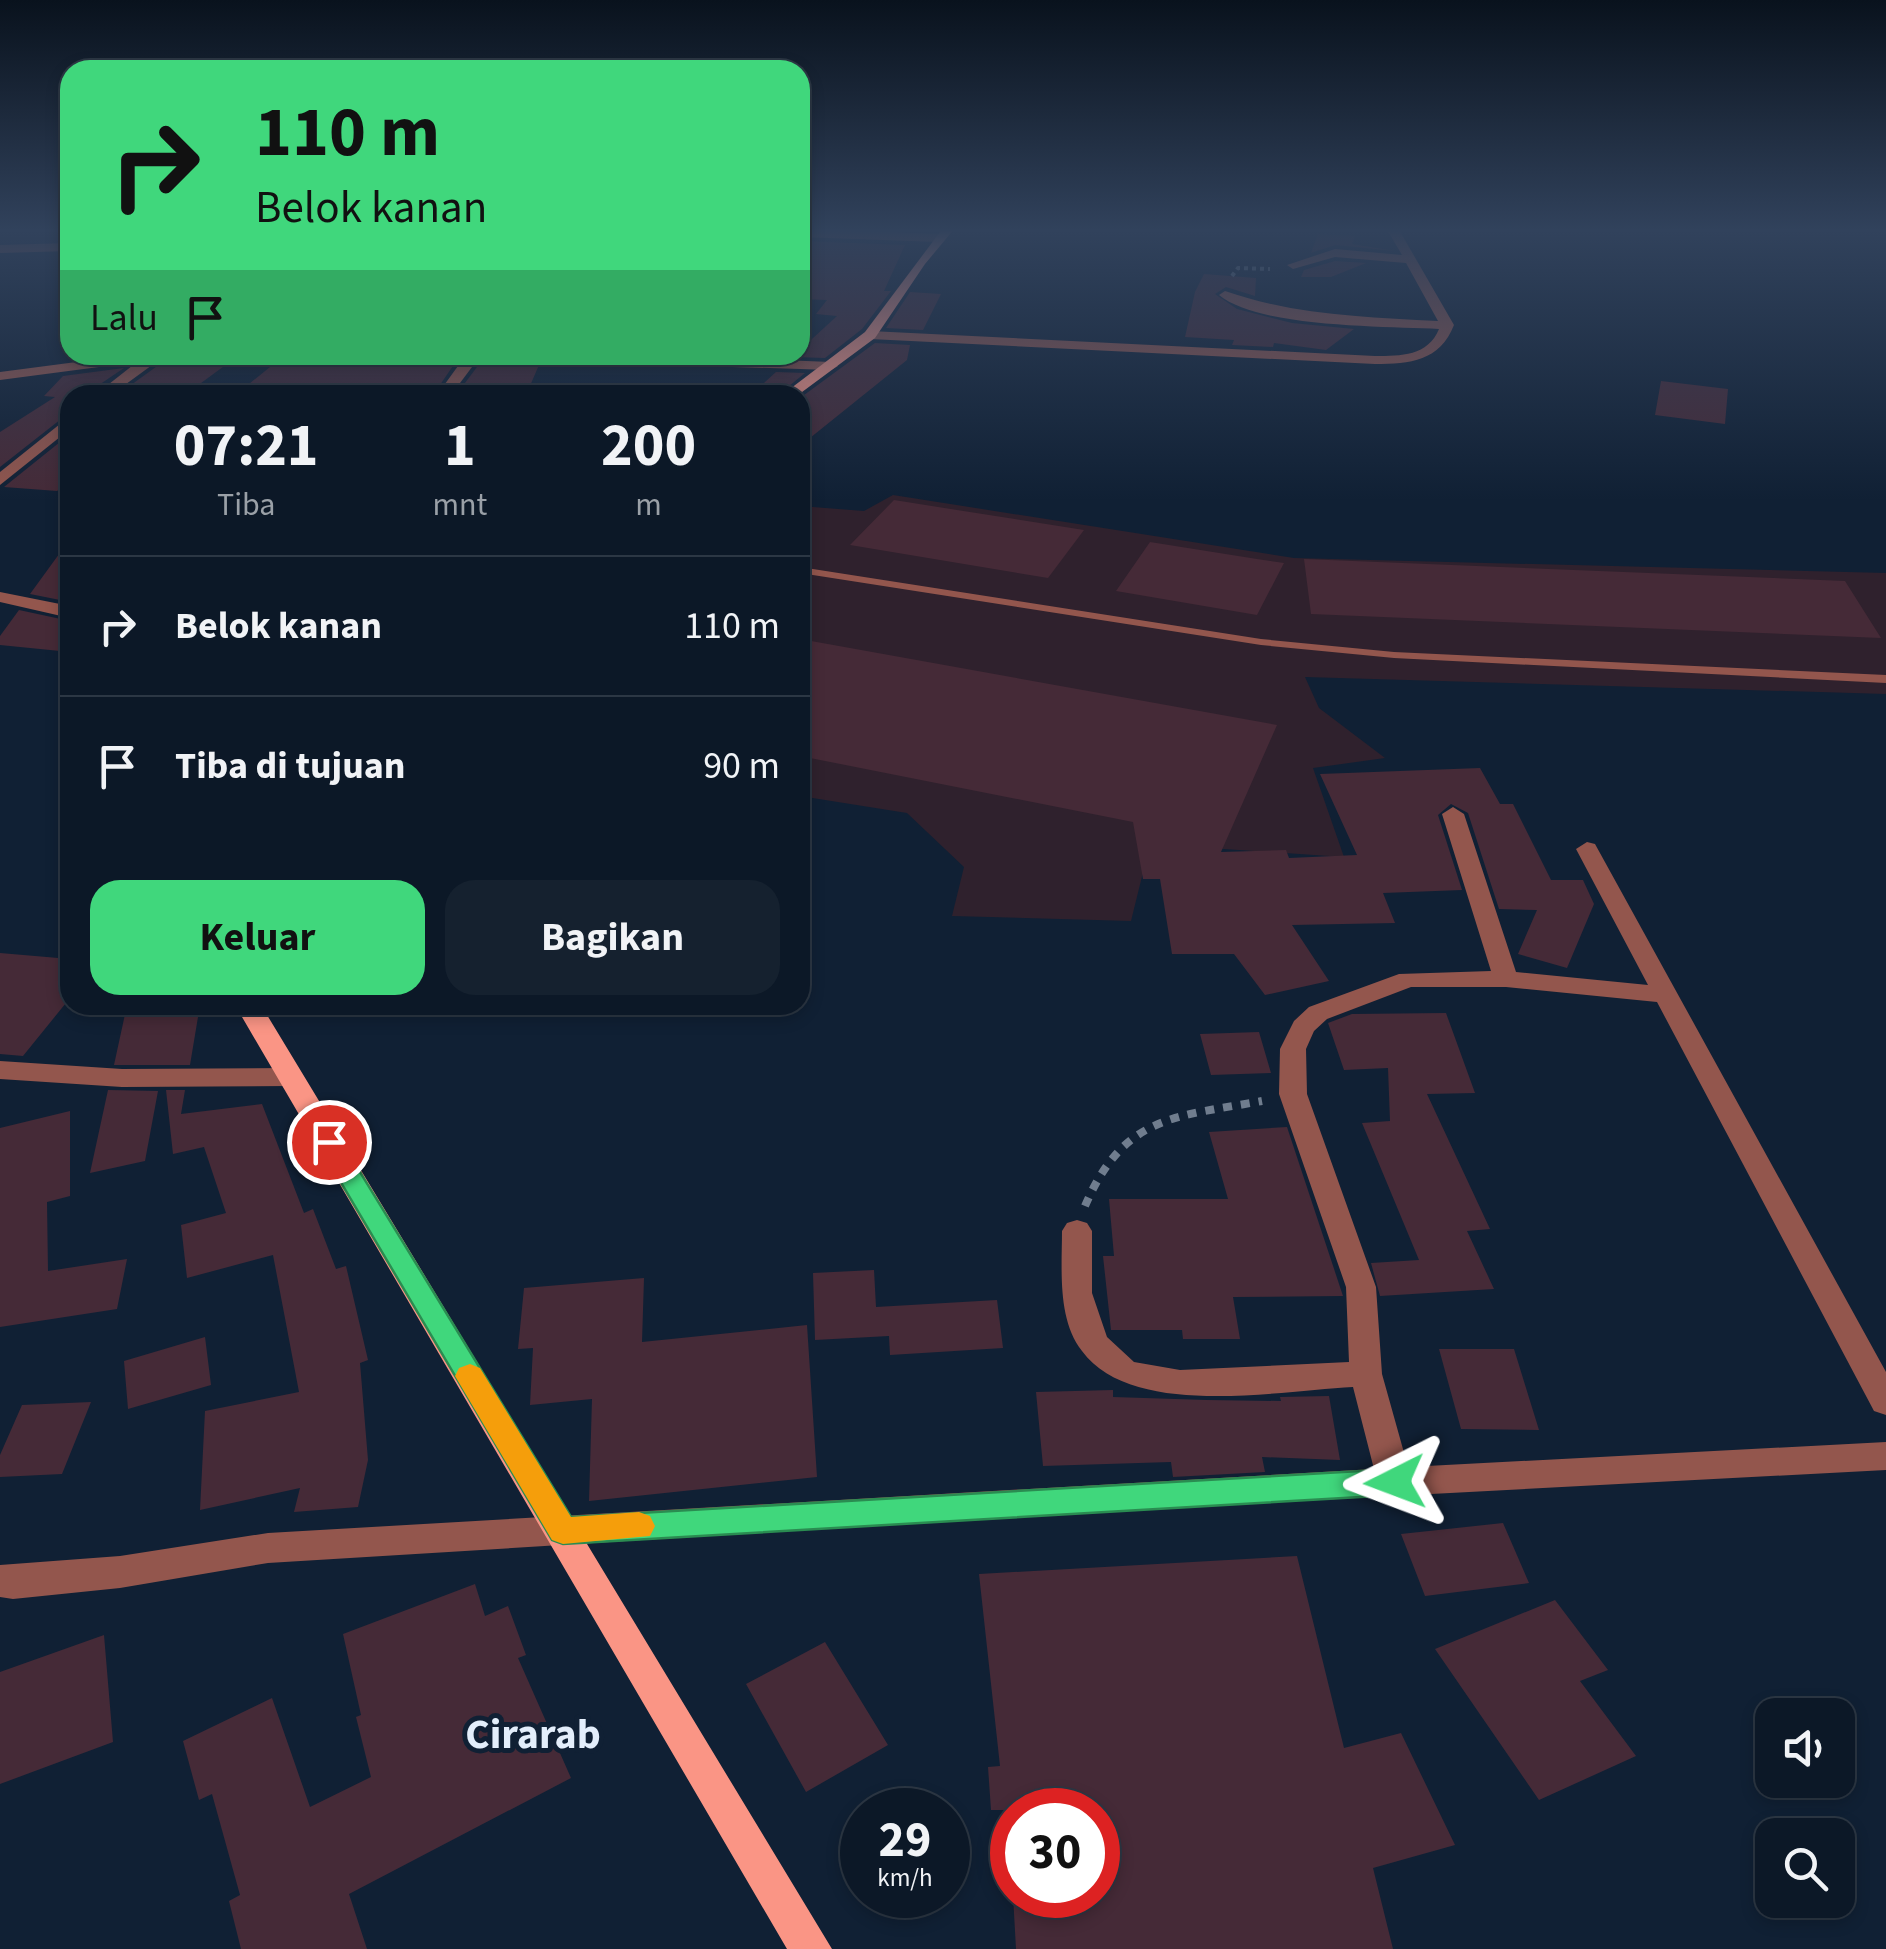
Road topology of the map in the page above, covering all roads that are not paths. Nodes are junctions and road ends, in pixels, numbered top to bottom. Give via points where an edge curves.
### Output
1 (882, 319) edge
2 (1355, 319) edge
3 (1443, 319) edge
4 (1447, 326) junction
5 (870, 335) junction
6 (86, 365) edge
7 (144, 365) edge
8 (810, 365) edge
9 (830, 366) junction
10 (0, 376) edge
11 (116, 385) edge
12 (803, 385) edge
13 (60, 429) edge
14 (0, 480) edge
15 (810, 572) edge
16 (0, 597) edge
17 (60, 610) edge
18 (1886, 679) edge
19 (1453, 814) dead end
20 (1587, 849) dead end
21 (1506, 979) junction
22 (1666, 996) junction
23 (254, 1015) edge
24 (0, 1070) edge
25 (290, 1077) junction
26 (1076, 1230) road end
27 (1366, 1374) junction
28 (1886, 1402) edge
29 (1886, 1456) edge
30 (1395, 1482) junction
31 (563, 1531) junction
32 (0, 1581) edge
33 (811, 1949) edge

1 - 5 main road
2 - 4 street
3 - 4 street
4 - 5 street via 1443,342 1430,353 1404,360
5 - 9 main road
6 - 10 street
7 - 11 street
8 - 9 street
9 - 12 main road
13 - 14 street
15 - 18 lane via 1262,642 1394,655
16 - 17 street
19 - 21 street
20 - 22 street
21 - 22 street
21 - 27 street via 1408,978 1318,1012 1293,1049 1293,1094 1361,1287
22 - 28 street
23 - 25 main road
24 - 25 street via 122,1078
25 - 31 main road
26 - 27 street via 1077,1293 1092,1343 1124,1371 1180,1384
27 - 30 street
29 - 30 street
30 - 31 street
31 - 32 street via 268,1548 120,1572
31 - 33 main road

